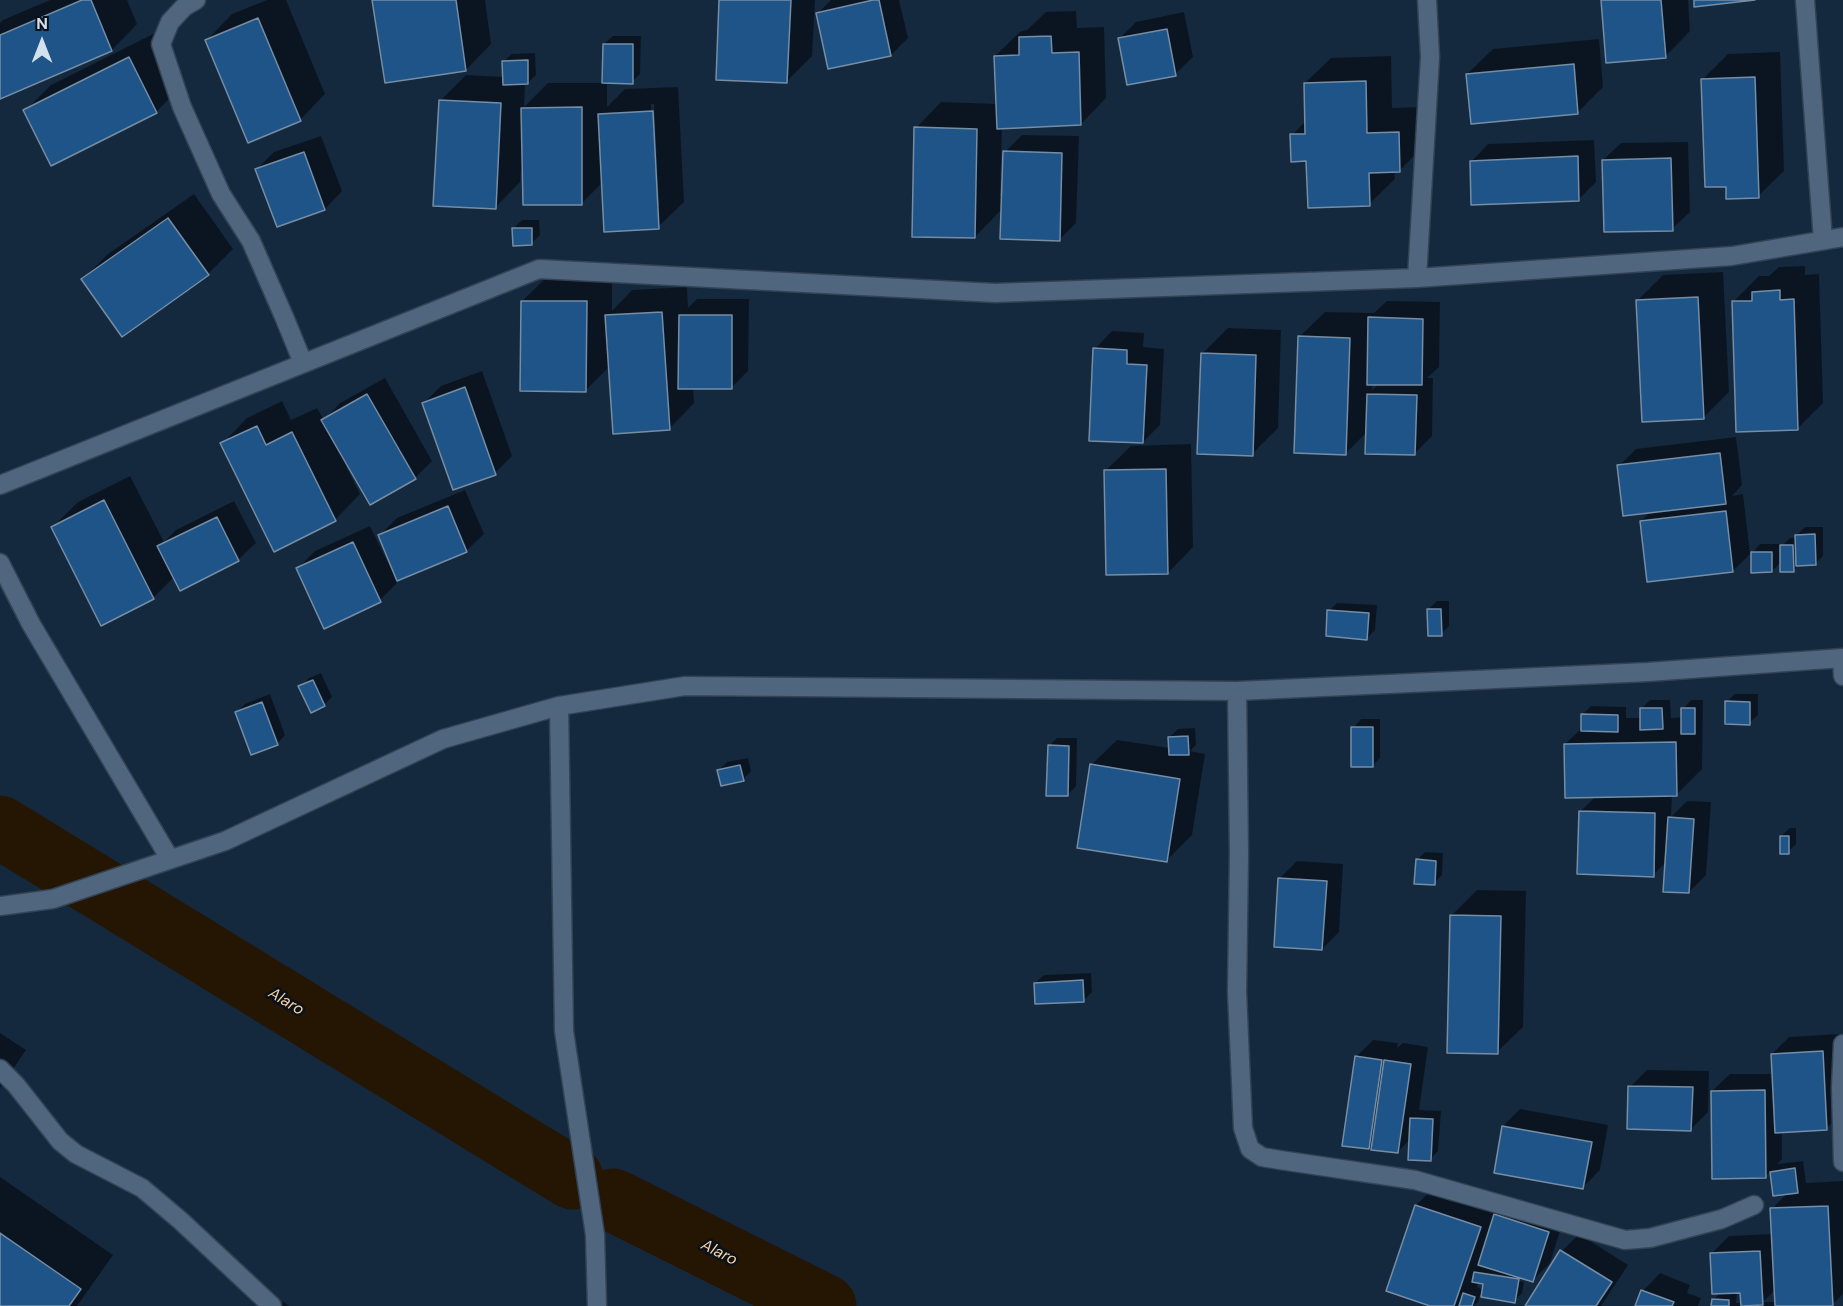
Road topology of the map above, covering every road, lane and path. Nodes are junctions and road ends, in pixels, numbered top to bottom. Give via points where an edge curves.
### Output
1 (196, 0) edge
2 (1427, 0) edge
3 (1805, 0) edge
4 (1843, 237) edge
5 (1823, 240) junction
6 (1418, 278) junction
7 (303, 363) junction
8 (0, 485) edge
9 (0, 563) edge
10 (1843, 658) edge
11 (1843, 676) edge
12 (1237, 691) junction
13 (559, 706) junction
14 (170, 859) junction
15 (0, 906) edge
16 (1843, 1044) edge
17 (0, 1069) edge
18 (1843, 1162) edge
19 (1754, 1205) dead end
20 (272, 1306) edge
21 (597, 1306) edge

1 - 7 street via 170,22 161,44 187,118 221,194 251,242
2 - 6 street via 1430,57
3 - 5 street
4 - 5 street
5 - 6 street via 1732,256
6 - 7 street via 995,293 539,268
7 - 8 street
9 - 14 street via 31,624
10 - 11 street
10 - 12 street via 1648,672
12 - 13 street via 685,686
12 - 19 street via 1237,992 1243,1128 1250,1149 1271,1159 1415,1180 1625,1240 1650,1238 1722,1219
13 - 14 street via 443,739 225,841
13 - 21 street via 564,1031 595,1234
14 - 15 street via 53,898
16 - 18 street
17 - 20 street via 60,1141 76,1154 142,1188

